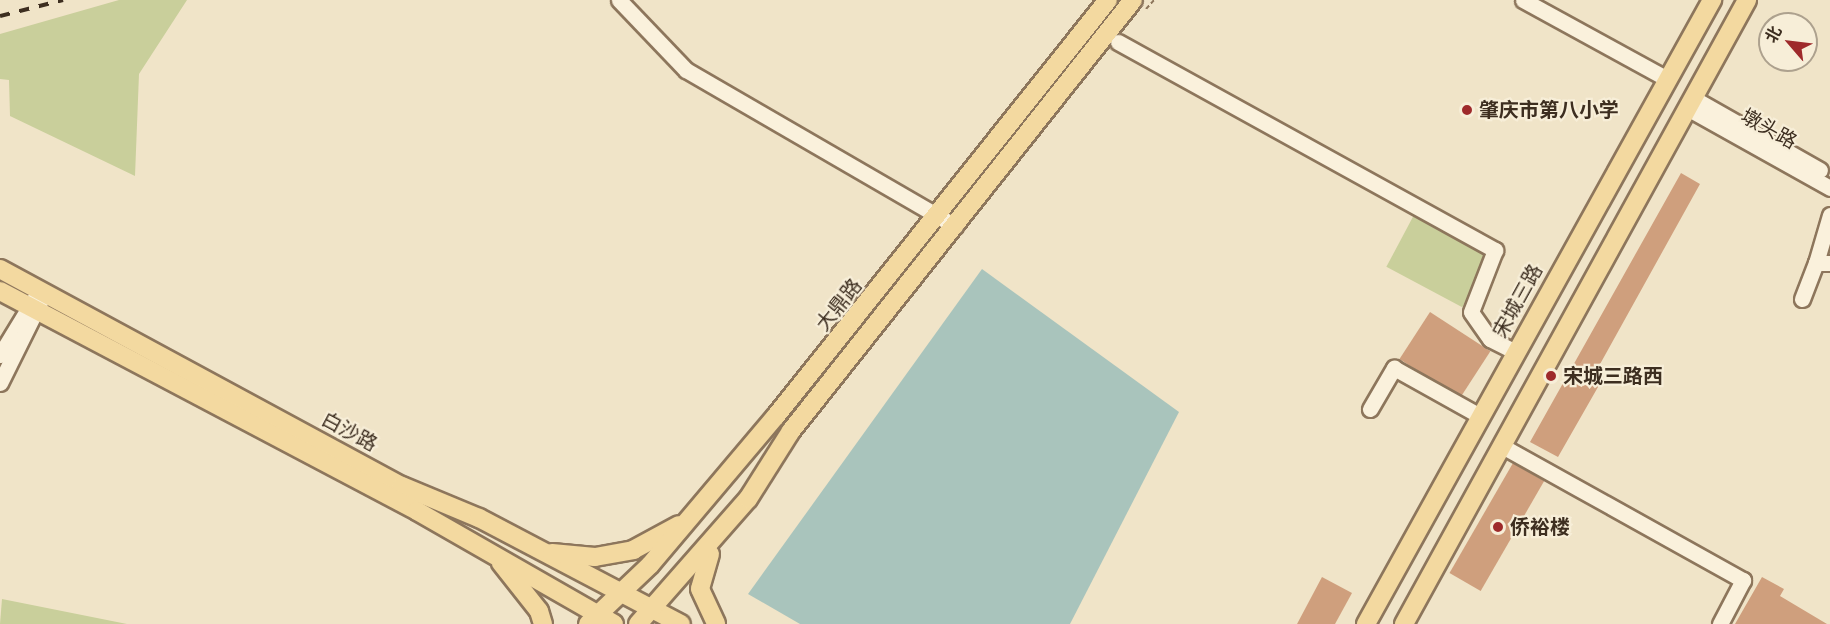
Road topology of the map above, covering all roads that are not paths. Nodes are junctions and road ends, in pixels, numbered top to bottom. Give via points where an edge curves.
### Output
1 (620, 0) edge
2 (1108, 0) edge
3 (1133, 0) edge
4 (1523, 0) edge
5 (1712, 0) edge
6 (1747, 0) edge
7 (1118, 42) dead end
8 (1667, 78) junction
9 (1690, 103) junction
10 (1830, 176) edge
11 (1830, 188) edge
12 (1830, 215) edge
13 (947, 222) junction
14 (1823, 263) edge
15 (0, 269) edge
16 (0, 291) edge
17 (42, 291) junction
18 (1802, 299) dead end
19 (33, 308) junction
20 (1516, 352) junction
21 (0, 355) edge
22 (0, 383) edge
23 (1370, 409) dead end
24 (1480, 416) junction
25 (1502, 446) junction
26 (688, 520) junction
27 (718, 538) junction
28 (542, 552) junction
29 (496, 557) junction
30 (622, 593) junction
31 (654, 611) junction
32 (600, 621) edge
33 (543, 624) edge
34 (638, 624) edge
35 (681, 624) edge
36 (716, 624) edge
37 (1366, 624) edge
38 (1404, 624) edge
39 (1720, 624) edge

1 - 13 street via 686,70
2 - 13 main road, 大鼎路
3 - 13 main road, 大鼎路
4 - 8 street
5 - 8 main road, 宋城三路
6 - 9 main road
7 - 20 street via 1495,250 1471,312 1490,339
8 - 20 main road, 宋城三路
9 - 10 street
9 - 11 street, 墩头路
9 - 25 main road
12 - 14 street
13 - 26 main road, 大鼎路
13 - 27 main road, 大鼎路 via 791,430
14 - 18 street
15 - 17 main road, 白沙路
16 - 19 main road, 白沙路
17 - 19 street
17 - 28 main road, 白沙路 via 402,486
19 - 21 street
19 - 22 street
19 - 29 main road, 白沙路
20 - 24 main road, 宋城三路
23 - 24 street via 1394,368
24 - 37 main road, 宋城三路
25 - 38 main road
25 - 39 street via 1743,580
26 - 28 main road via 633,550 595,557
26 - 30 main road, 大鼎路
27 - 31 main road, 大鼎路
27 - 36 main road via 700,589
28 - 30 main road, 白沙路
29 - 32 main road, 白沙路
29 - 33 main road via 539,611
30 - 31 main road, 白沙路
30 - 32 main road, 大鼎路
31 - 34 main road, 大鼎路
31 - 35 main road, 白沙路

